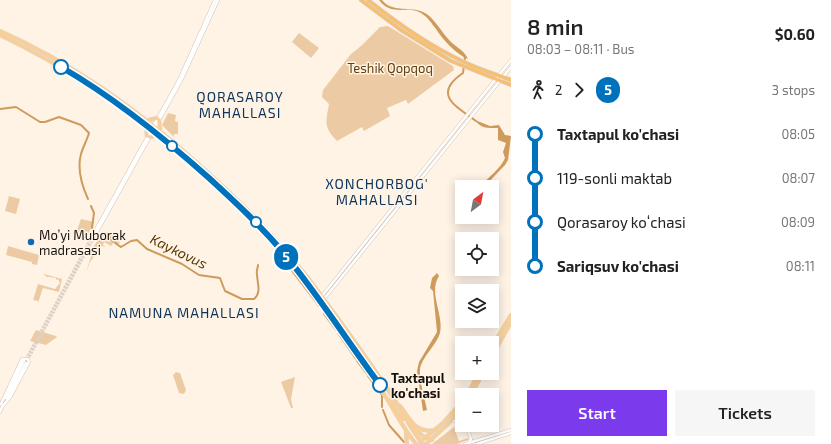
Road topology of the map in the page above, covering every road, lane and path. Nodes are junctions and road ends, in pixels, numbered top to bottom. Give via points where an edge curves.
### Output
1 (215, 0) edge
2 (218, 0) edge
3 (361, 0) edge
4 (368, 0) edge
5 (0, 31) edge
6 (0, 35) edge
7 (511, 60) edge
8 (511, 67) edge
9 (498, 76) junction
10 (503, 77) junction
11 (495, 79) junction
12 (87, 80) junction
13 (511, 80) edge
14 (500, 81) junction
15 (511, 85) edge
16 (106, 92) junction
17 (158, 119) junction
18 (149, 120) junction
19 (146, 124) junction
20 (155, 125) junction
21 (152, 130) junction
22 (162, 131) junction
23 (159, 135) junction
24 (148, 136) junction
25 (212, 179) junction
26 (270, 235) junction
27 (91, 241) tunnel mouth
28 (366, 244) junction
29 (323, 297) junction
30 (320, 300) junction
31 (511, 315) edge
32 (511, 322) edge
33 (499, 336) edge
34 (499, 343) edge
35 (25, 362) tunnel mouth
36 (371, 373) junction
37 (393, 397) junction
38 (1, 406) edge
39 (455, 410) edge
40 (0, 412) edge
41 (455, 417) edge
42 (455, 420) edge
43 (406, 421) junction
44 (452, 421) junction
45 (402, 426) junction
46 (437, 429) junction
47 (511, 430) edge
48 (469, 432) edge
49 (470, 432) edge
50 (511, 433) edge
51 (427, 438) junction
52 (472, 438) junction
53 (432, 440) junction
54 (476, 442) edge
55 (419, 443) edge
56 (469, 443) edge
57 (407, 444) edge
58 (426, 444) edge

1 - 17 main road
2 - 17 main road via 182,78
3 - 11 highway via 401,30 460,66
4 - 9 highway via 411,31 462,61
5 - 12 main road via 45,54
6 - 12 main road
7 - 9 main road
8 - 10 main road
9 - 10 highway
9 - 11 main road
10 - 13 highway
10 - 14 main road
11 - 14 highway
11 - 28 main road
12 - 16 main road
14 - 15 highway
14 - 28 main road via 397,210
16 - 18 main road
16 - 19 main road
17 - 18 main road
17 - 20 main road
17 - 22 main road
18 - 20 main road
19 - 21 main road
19 - 24 main road
20 - 21 main road
20 - 22 main road
21 - 23 main road
21 - 24 main road
22 - 25 main road
23 - 24 main road
23 - 25 main road
24 - 27 main road
25 - 26 main road
26 - 29 main road
26 - 30 main road
28 - 29 main road
29 - 30 main road
29 - 37 main road
30 - 36 main road
31 - 33 main road
32 - 34 main road
35 - 38 main road
36 - 43 main road via 398,414
36 - 45 main road
37 - 43 main road
37 - 46 main road via 418,428 426,431
38 - 38 main road via 11,396 29,362 27,358 22,359
38 - 40 main road
39 - 46 main road
41 - 44 main road
42 - 44 main road
43 - 51 main road
43 - 55 main road
44 - 53 main road
45 - 55 main road
45 - 57 main road via 408,438
46 - 51 main road
47 - 54 main road
48 - 56 main road
49 - 52 main road
50 - 54 main road
51 - 53 main road
51 - 55 main road
52 - 54 main road
52 - 56 main road
53 - 58 main road
54 - 56 main road

